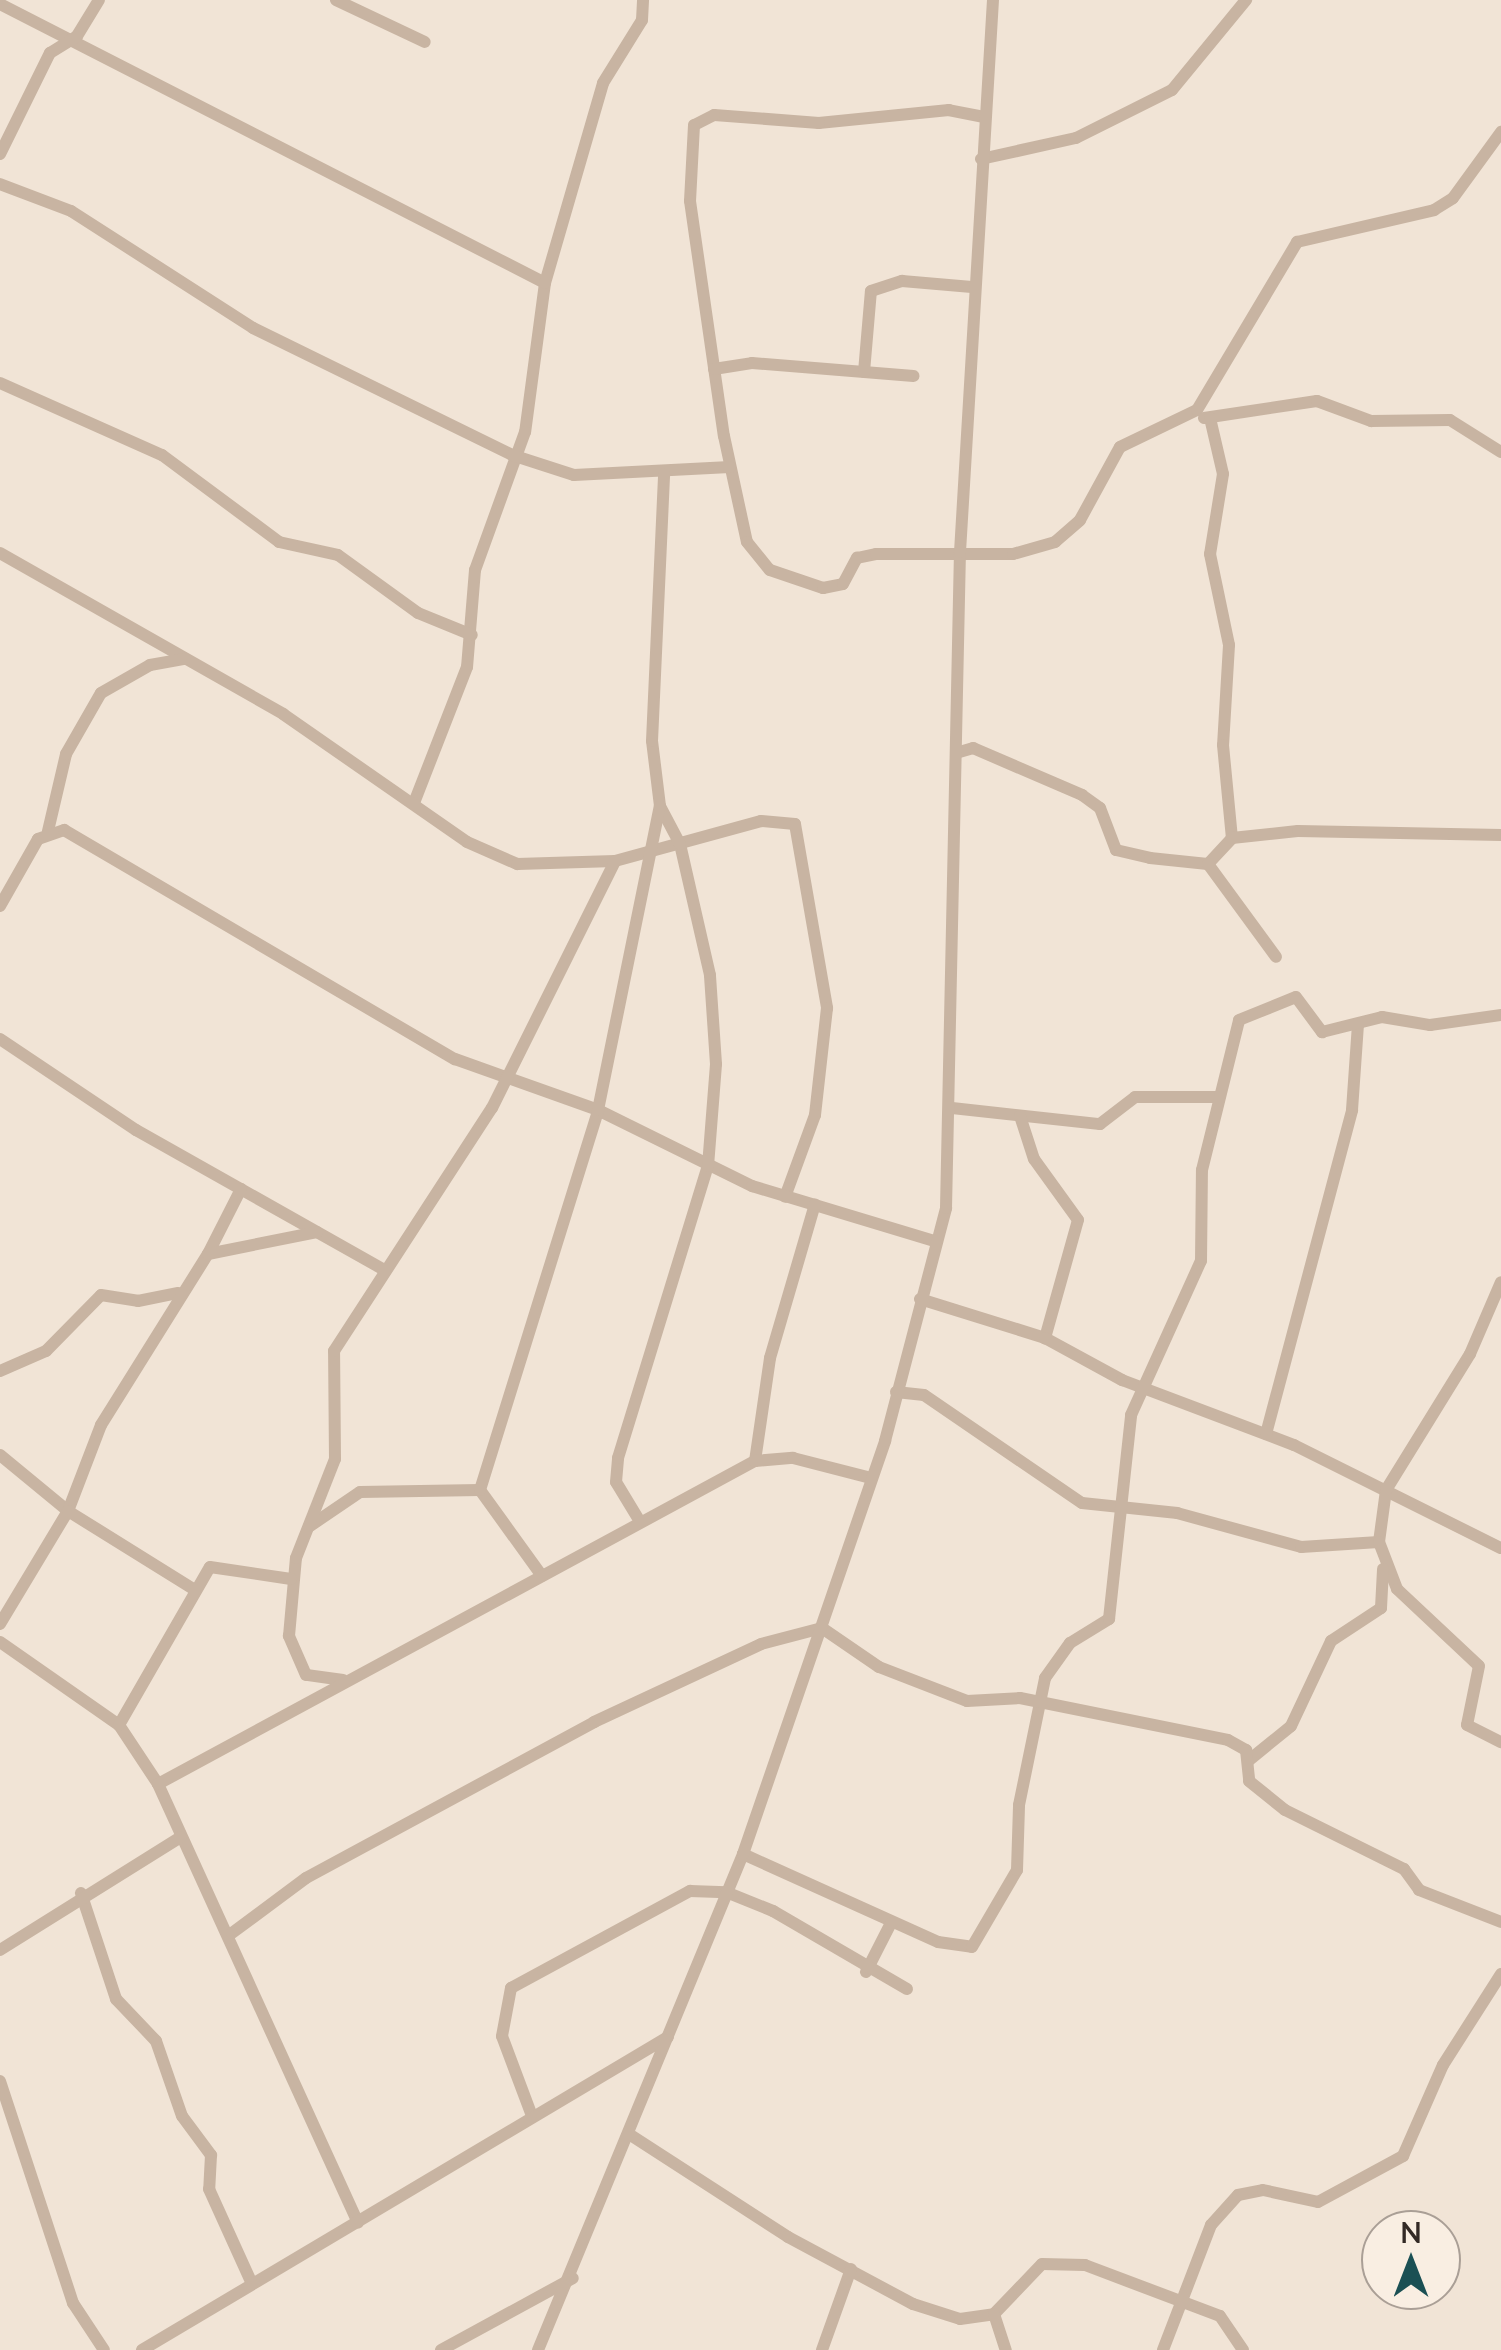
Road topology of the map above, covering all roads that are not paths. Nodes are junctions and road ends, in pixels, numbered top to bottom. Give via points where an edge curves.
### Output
1 (100, 0) edge
2 (336, 0) edge
3 (644, 0) edge
4 (993, 0) edge
5 (1246, 0) edge
6 (0, 4) edge
7 (54, 26) junction
8 (76, 36) junction
9 (425, 42) dead end
10 (50, 54) junction
11 (984, 117) junction
12 (1501, 132) edge
13 (0, 154) edge
14 (981, 159) junction
15 (0, 184) edge
16 (545, 282) junction
17 (972, 288) junction
18 (714, 370) junction
19 (864, 372) junction
20 (912, 376) dead end
21 (0, 383) edge
22 (1191, 416) junction
23 (1210, 418) junction
24 (1501, 452) edge
25 (512, 456) junction
26 (730, 467) junction
27 (664, 474) junction
28 (960, 552) junction
29 (1, 555) edge
30 (472, 634) junction
31 (184, 659) junction
32 (956, 753) junction
33 (414, 803) junction
34 (660, 806) junction
35 (48, 831) junction
36 (1501, 835) edge
37 (1232, 838) junction
38 (680, 844) junction
39 (652, 853) junction
40 (615, 861) junction
41 (1208, 864) junction
42 (0, 906) edge
43 (1276, 958) dead end
44 (1501, 1015) edge
45 (1358, 1025) junction
46 (0, 1039) edge
47 (502, 1079) junction
48 (1217, 1097) junction
49 (952, 1108) junction
50 (598, 1110) junction
51 (1020, 1116) junction
52 (708, 1166) junction
53 (241, 1189) junction
54 (785, 1196) junction
55 (814, 1204) junction
56 (316, 1232) junction
57 (938, 1242) junction
58 (208, 1254) junction
59 (384, 1270) junction
60 (1501, 1282) edge
61 (180, 1292) junction
62 (920, 1299) junction
63 (1045, 1338) junction
64 (0, 1371) edge
65 (1146, 1386) junction
66 (896, 1392) junction
67 (1266, 1434) junction
68 (0, 1455) edge
69 (755, 1461) junction
70 (872, 1478) junction
71 (480, 1490) junction
72 (1386, 1490) junction
73 (1126, 1510) junction
74 (68, 1511) junction
75 (639, 1520) junction
76 (308, 1528) junction
77 (1378, 1542) junction
78 (1501, 1548) edge
79 (1383, 1568) junction
80 (542, 1576) junction
81 (291, 1579) junction
82 (195, 1590) junction
83 (0, 1624) edge
84 (822, 1628) junction
85 (0, 1642) edge
86 (343, 1680) junction
87 (1041, 1705) junction
88 (119, 1725) junction
89 (1501, 1742) edge
90 (1248, 1761) junction
91 (158, 1784) junction
92 (181, 1837) junction
93 (743, 1854) junction
94 (726, 1892) junction
95 (81, 1893) junction
96 (1501, 1922) edge
97 (891, 1923) junction
98 (232, 1933) junction
99 (0, 1950) edge
100 (866, 1972) junction
101 (1501, 1974) edge
102 (907, 1989) dead end
103 (668, 2037) junction
104 (0, 2081) edge
105 (532, 2116) junction
106 (632, 2136) junction
107 (358, 2222) junction
108 (851, 2269) junction
109 (573, 2278) junction
110 (252, 2284) junction
111 (1183, 2300) junction
112 (994, 2314) junction
113 (104, 2350) edge
114 (142, 2350) edge
115 (441, 2350) edge
116 (538, 2350) edge
117 (822, 2350) edge
118 (1006, 2350) edge
119 (1163, 2350) edge
120 (1243, 2350) edge

1 - 8 street
2 - 9 street
3 - 16 street via 642,20 603,83
4 - 11 street
5 - 14 street via 1172,90 1076,138
6 - 7 street
7 - 8 street
7 - 10 street
8 - 10 street
8 - 16 street
10 - 13 street
11 - 14 street
11 - 18 street via 948,110 820,123 714,115 694,125 690,200
12 - 22 street via 1454,198 1434,210 1297,242
14 - 17 street
15 - 25 street via 71,211 254,328
16 - 25 street via 525,432
17 - 19 street via 902,281 871,292
17 - 28 street via 972,464
18 - 19 street via 752,363
18 - 26 street
19 - 20 street
21 - 30 street via 162,456 279,542 338,555 418,613
22 - 23 street
22 - 28 street via 1120,446 1080,520 1056,542
23 - 24 street via 1317,401 1371,421 1450,420
23 - 37 street via 1223,474 1210,554 1229,646 1222,745
25 - 27 street via 574,475
25 - 30 street via 475,570
26 - 27 street
26 - 28 street via 747,542 770,570 823,588 843,584 858,558
27 - 34 street via 653,622
28 - 32 street
29 - 31 street
30 - 33 street
31 - 33 street
31 - 35 street via 150,665 101,693 66,754
32 - 41 street via 974,748 1082,795 1100,808 1120,854
32 - 49 street
33 - 40 street via 517,864
34 - 38 street
34 - 39 street
35 - 42 street
35 - 47 street via 64,830
36 - 37 street
37 - 41 street
38 - 39 street
38 - 52 street via 710,975
38 - 54 street via 784,819 805,844 827,1008 814,1115
39 - 40 street
39 - 50 street
40 - 47 street
41 - 43 street
44 - 45 street
45 - 48 street via 1322,1032 1296,997 1268,1001 1239,1020
45 - 67 street via 1352,1110
46 - 53 street
47 - 50 street
47 - 59 street
48 - 51 street via 1135,1096 1100,1124
48 - 65 street via 1202,1170 1201,1261
49 - 51 street
49 - 57 street
50 - 52 street
50 - 71 street
51 - 63 street via 1034,1158 1078,1220
52 - 54 street
52 - 75 street via 618,1458 616,1482
53 - 56 street
53 - 58 street
54 - 55 street
55 - 57 street
55 - 69 street via 770,1358
56 - 58 street
56 - 59 street
57 - 62 street
58 - 61 street
59 - 76 street via 334,1351 335,1459
60 - 72 street via 1470,1354
61 - 64 street via 138,1302 101,1295 46,1351
61 - 74 street via 102,1425
62 - 63 street
62 - 66 street
63 - 65 street
65 - 67 street
65 - 73 street via 1130,1416
66 - 70 street
66 - 73 street via 924,1395 1082,1503
67 - 72 street
68 - 74 street
69 - 70 street via 793,1458
69 - 75 street
70 - 84 street
71 - 76 street via 360,1492
71 - 80 street
72 - 77 street
72 - 78 street
73 - 77 street via 1177,1513 1301,1547
73 - 87 street via 1108,1619 1064,1651
74 - 82 street
74 - 83 street
75 - 80 street
76 - 81 street
77 - 79 street
79 - 89 street via 1470,1652 1482,1672 1468,1725
79 - 90 street via 1380,1608 1331,1641 1291,1726
80 - 86 street
81 - 82 street via 224,1564
81 - 86 street via 296,1662 306,1674
82 - 88 street
84 - 87 street via 880,1667 954,1698
84 - 93 street
84 - 98 street via 761,1644 594,1722 306,1878
85 - 88 street
86 - 91 street
87 - 90 street via 1217,1736 1244,1746
87 - 97 street via 1019,1805 1017,1870 972,1947
88 - 91 street
90 - 96 street via 1250,1781 1285,1810 1404,1869 1419,1890
91 - 92 street
92 - 95 street
92 - 98 street
93 - 94 street
93 - 97 street
94 - 100 street
94 - 103 street
94 - 105 street via 664,1901 511,1988 502,2036
95 - 99 street
95 - 110 street via 116,1999 156,2042 182,2116 211,2154 210,2190
97 - 100 street
98 - 107 street
100 - 102 street
101 - 111 street via 1442,2065 1403,2156 1318,2202 1263,2190 1238,2195 1211,2226
103 - 105 street
103 - 106 street
104 - 113 street via 73,2302
105 - 107 street
106 - 108 street
106 - 109 street
107 - 110 street
108 - 112 street via 930,2310
108 - 117 street
109 - 115 street
109 - 116 street
110 - 114 street
111 - 112 street via 1124,2274 1052,2261
111 - 119 street
111 - 120 street via 1220,2316
112 - 118 street

